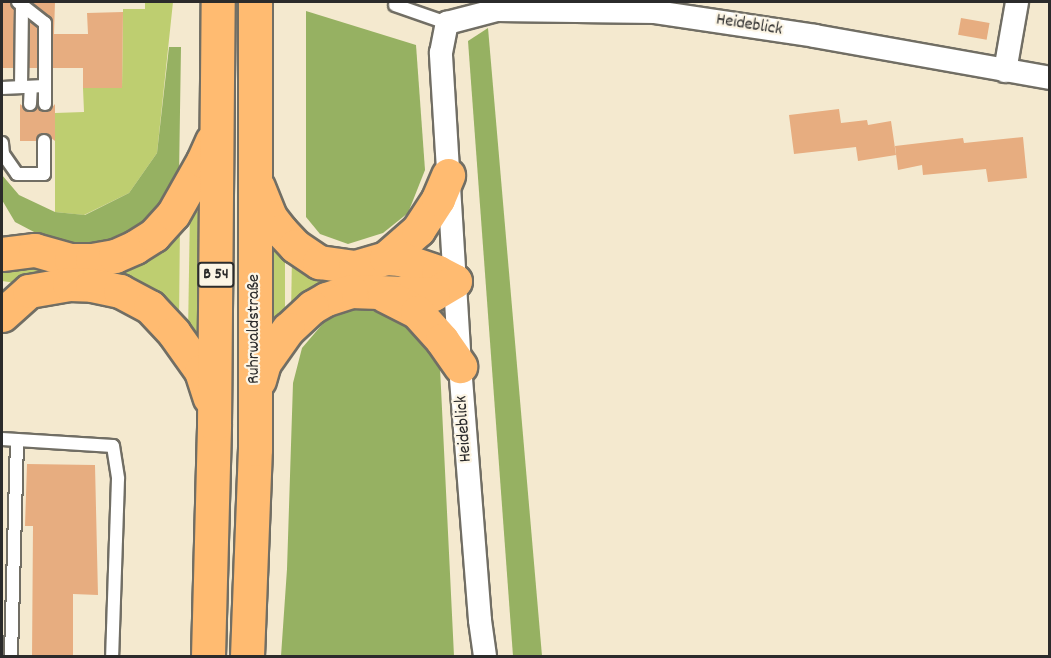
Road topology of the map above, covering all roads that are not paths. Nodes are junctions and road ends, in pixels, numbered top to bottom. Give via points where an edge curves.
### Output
1 (219, 2) edge
2 (255, 2) edge
3 (1017, 2) edge
4 (20, 3) edge
5 (395, 5) dead end
6 (447, 23) junction
7 (1005, 71) junction
8 (1050, 78) edge
9 (45, 86) junction
10 (2, 87) edge
11 (26, 87) junction
12 (30, 104) dead end
13 (45, 104) dead end
14 (217, 127) junction
15 (44, 141) dead end
16 (2, 143) edge
17 (254, 175) junction
18 (448, 175) junction
19 (2, 227) edge
20 (35, 250) junction
21 (2, 254) edge
22 (386, 258) junction
23 (455, 280) junction
24 (15, 289) edge
25 (380, 292) junction
26 (2, 315) edge
27 (460, 366) junction
28 (254, 399) junction
29 (214, 424) junction
30 (2, 439) edge
31 (17, 440) junction
32 (480, 620) junction
33 (11, 657) edge
34 (112, 657) edge
35 (208, 657) edge
36 (247, 657) edge
37 (479, 657) edge
38 (485, 657) edge

1 - 14 highway, B 54
2 - 17 highway, Ruhrwaldstraße / B 54
3 - 7 street
4 - 9 lane via 45,23
4 - 11 lane
5 - 6 lane
6 - 7 street, Heideblick via 497,10 655,12
6 - 18 street, Heideblick via 441,53
7 - 8 street, Heideblick
9 - 11 lane
9 - 13 lane
10 - 11 lane
11 - 12 lane
14 - 20 highway via 185,195 154,235 115,256 93,260 71,260
14 - 29 highway, B 54
15 - 16 lane via 44,174 17,174 3,154
17 - 22 highway via 270,217 305,254 319,262 355,267
17 - 28 highway, Ruhrwaldstraße / B 54
18 - 22 highway via 418,230
18 - 23 street, Heideblick
19 - 20 highway
20 - 21 highway
22 - 23 highway via 416,264
23 - 25 highway via 433,294
23 - 27 street, Heideblick
24 - 26 highway
24 - 29 highway via 92,285 120,291 150,307 201,371
25 - 27 highway via 417,312
25 - 28 highway via 351,291 312,306 275,344 264,363
27 - 32 street, Heideblick
28 - 36 highway, Ruhrwaldstraße / B 54
29 - 35 highway, B 54
30 - 31 lane
31 - 33 lane
31 - 34 lane via 113,446 118,479
32 - 37 street, Heideblick
32 - 38 street, Heideblick

